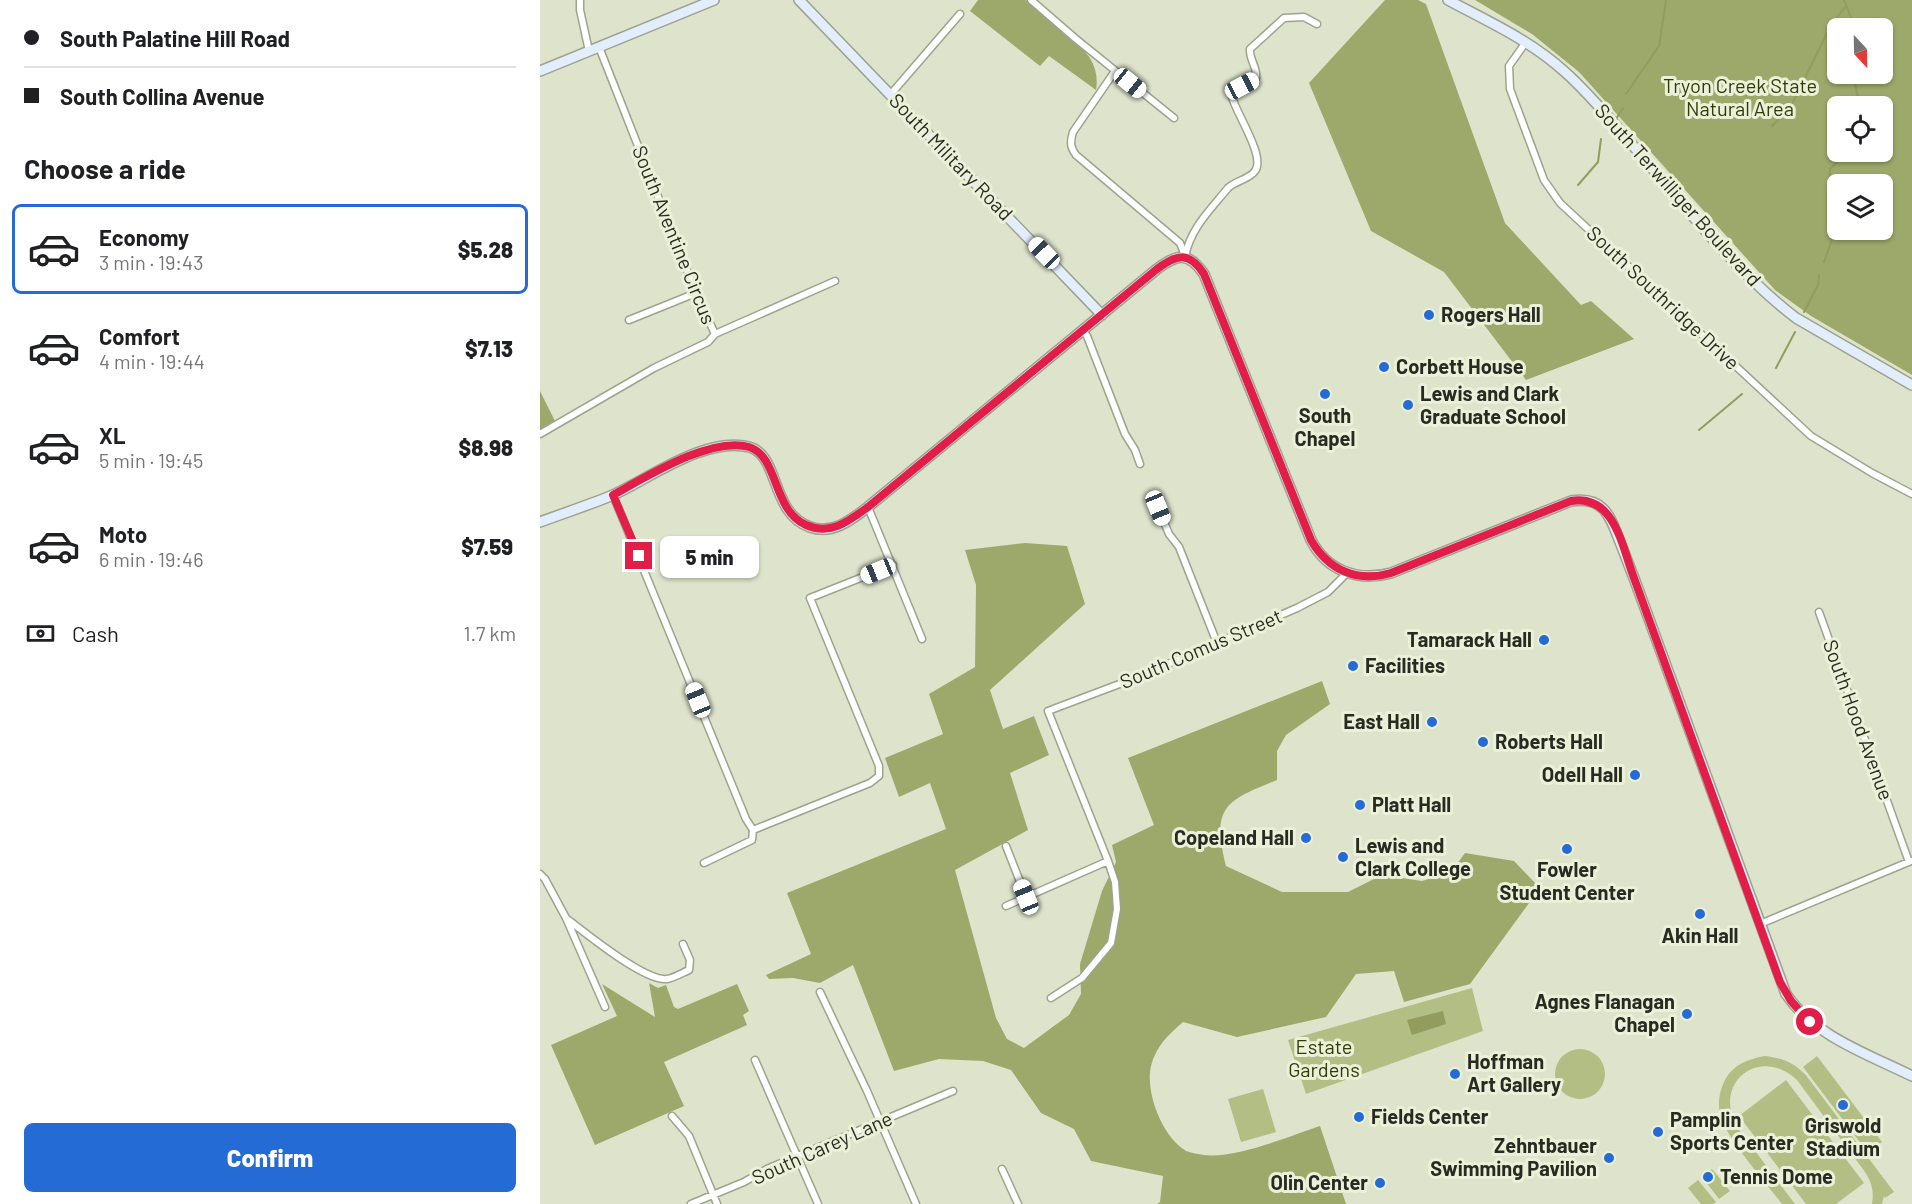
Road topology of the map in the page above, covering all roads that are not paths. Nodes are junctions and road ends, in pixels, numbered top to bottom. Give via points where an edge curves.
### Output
1 (580, 0) edge
2 (714, 0) edge
3 (799, 0) edge
4 (1031, 0) edge
5 (1448, 0) edge
6 (960, 14) dead end
7 (1317, 24) dead end
8 (1526, 42) junction
9 (599, 47) junction
10 (589, 51) junction
11 (540, 71) edge
12 (1115, 71) junction
13 (890, 95) junction
14 (1174, 118) dead end
15 (1185, 257) junction
16 (835, 282) dead end
17 (696, 293) junction
18 (1102, 315) junction
19 (629, 320) dead end
20 (1083, 331) junction
21 (715, 334) junction
22 (1912, 385) edge
23 (540, 434) edge
24 (1140, 464) dead end
25 (1912, 494) edge
26 (613, 495) junction
27 (1161, 501) dead end
28 (868, 507) junction
29 (540, 522) edge
30 (893, 565) junction
31 (1347, 573) junction
32 (1819, 612) dead end
33 (922, 639) dead end
34 (1217, 643) junction
35 (753, 830) junction
36 (1006, 846) dead end
37 (1108, 861) junction
38 (1911, 862) edge
39 (704, 863) dead end
40 (540, 874) edge
41 (1026, 897) junction
42 (1006, 906) dead end
43 (566, 918) junction
44 (1760, 924) junction
45 (682, 944) dead end
46 (820, 992) dead end
47 (1051, 998) dead end
48 (605, 1007) dead end
49 (755, 1060) dead end
50 (1912, 1076) edge
51 (952, 1090) dead end
52 (672, 1116) dead end
53 (880, 1122) junction
54 (798, 1156) junction
55 (1002, 1169) dead end
56 (714, 1195) junction
57 (691, 1204) edge
58 (717, 1204) edge
59 (818, 1204) edge
60 (916, 1204) edge
61 (1018, 1204) edge

1 - 10 street
2 - 9 street
3 - 13 street, South Military Road
4 - 12 street
5 - 8 street, South Terwilliger Boulevard
6 - 13 street
7 - 15 street via 1304,17 1287,17 1250,50 1256,78 1232,94 1251,138 1257,168 1228,188 1193,232
8 - 22 street, South Terwilliger Boulevard via 1584,91 1764,292 1796,318
8 - 25 street, South Southridge Drive via 1509,66 1510,89 1544,180 1560,203 1811,436
9 - 10 street
9 - 17 street, South Aventine Circus
10 - 11 street
12 - 14 street
12 - 15 street via 1073,132 1070,145 1076,155 1180,243
13 - 18 street, South Military Road
15 - 18 street via 1165,263
15 - 31 street via 1194,261 1204,274 1311,540 1326,559
16 - 21 street
17 - 19 street
17 - 21 street, South Aventine Circus
18 - 20 street
20 - 24 street
20 - 28 street
21 - 23 street, South Aventine Circus via 708,342 654,368
26 - 28 street via 689,456 718,447 741,446 753,448 761,455 786,509 804,524 834,528
26 - 29 street
26 - 35 street
27 - 34 street via 1158,507 1179,547
28 - 30 street
30 - 33 street
30 - 35 street via 810,598 879,766 879,776
31 - 34 street, South Comus Street via 1323,595
31 - 44 street via 1364,577 1391,573 1571,501 1600,506 1610,515
32 - 38 street, South Hood Avenue
34 - 37 street, South Comus Street via 1048,711
35 - 39 street via 752,840
36 - 41 street
37 - 41 street
37 - 47 street via 1115,882 1117,909 1112,943 1082,978
38 - 44 street
40 - 43 street
41 - 42 street
43 - 45 street via 642,973 657,978 666,979 689,970 690,960
43 - 48 street
44 - 50 street via 1780,982 1802,1014 1830,1035
46 - 53 street
49 - 54 street
51 - 53 street, South Carey Lane
52 - 56 street via 689,1136
53 - 54 street, South Carey Lane
53 - 60 street
54 - 56 street, South Carey Lane
54 - 59 street
55 - 61 street
56 - 57 street, South Carey Lane
56 - 58 street

